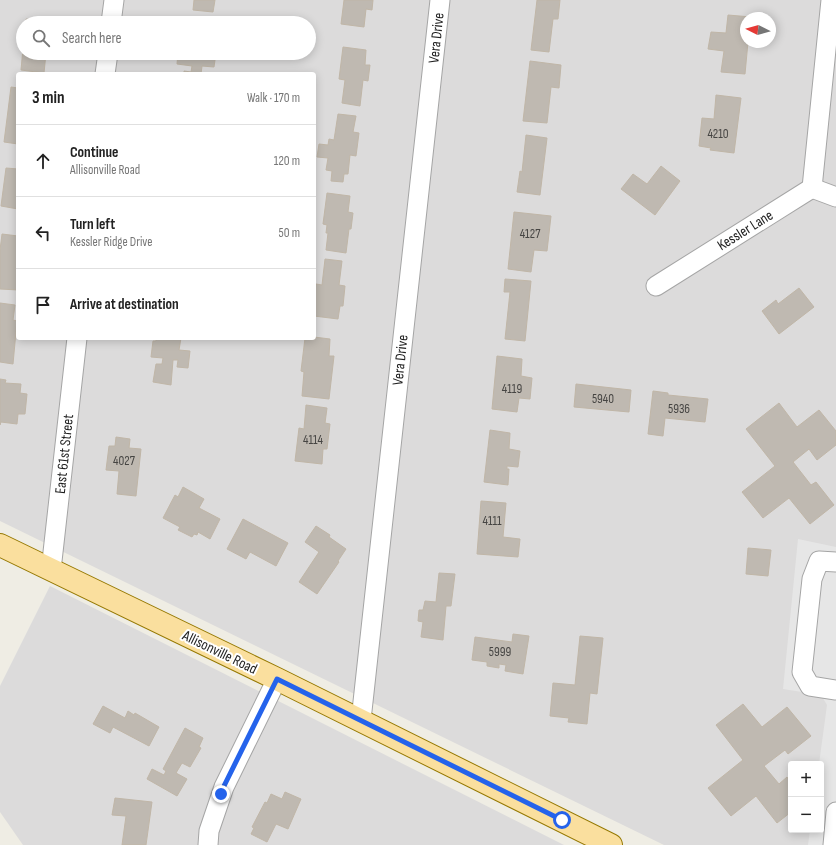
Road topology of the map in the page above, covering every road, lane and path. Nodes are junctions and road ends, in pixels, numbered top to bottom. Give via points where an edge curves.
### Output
1 (114, 0) edge
2 (440, 0) edge
3 (831, 0) edge
4 (112, 16) edge
5 (107, 60) edge
6 (106, 72) edge
7 (812, 188) junction
8 (836, 196) edge
9 (656, 286) dead end
10 (77, 340) edge
11 (0, 545) edge
12 (836, 562) edge
13 (51, 570) junction
14 (277, 679) junction
15 (836, 690) edge
16 (361, 720) junction
17 (836, 812) edge
18 (208, 845) edge
19 (611, 845) edge
20 (833, 845) edge

1 - 4 street
2 - 16 street, Vera Drive
3 - 7 street
5 - 6 street
7 - 8 street
7 - 9 street, Kessler Lane
10 - 13 street, East 61st Street
11 - 13 main road, Allisonville Road
12 - 15 street via 819,561 812,579 802,672 810,686
13 - 14 main road, Allisonville Road
14 - 16 main road, Allisonville Road
14 - 18 street via 224,786 209,831
16 - 19 main road, Allisonville Road
17 - 20 street

